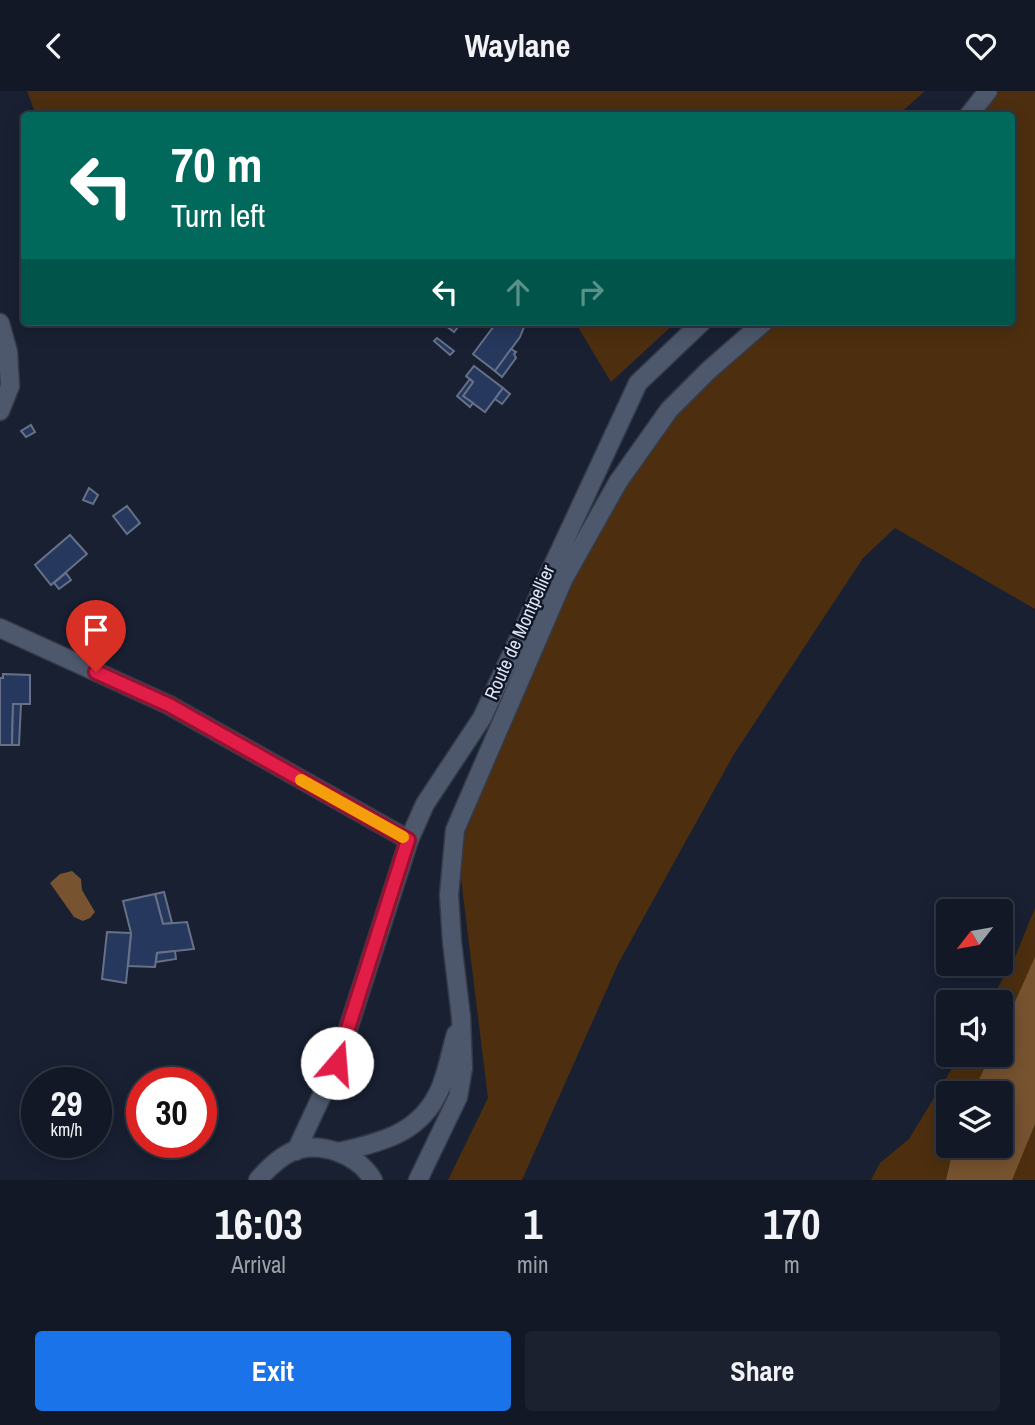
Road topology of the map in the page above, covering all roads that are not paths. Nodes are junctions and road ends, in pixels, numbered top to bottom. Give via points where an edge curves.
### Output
1 (988, 91) edge
2 (971, 112) edge
3 (0, 323) edge
4 (698, 326) edge
5 (759, 326) edge
6 (0, 411) edge
7 (0, 628) edge
8 (408, 840) junction
9 (461, 1017) junction
10 (296, 1151) junction
11 (339, 1152) junction
12 (258, 1180) edge
13 (373, 1180) edge
14 (418, 1180) edge

1 - 2 street
3 - 6 street via 10,386
4 - 8 street via 638,383 482,719 425,804
5 - 9 street, Route de Montpellier via 669,409 618,482 559,590 455,829 449,895
7 - 8 street via 169,705
8 - 10 street via 333,1072
9 - 11 street, Route de Montpellier via 437,1097 415,1125 392,1138
9 - 14 street, Route de Montpellier via 463,1068 458,1097
10 - 11 street, Route de Montpellier
10 - 12 street via 271,1164
11 - 13 street via 356,1161

